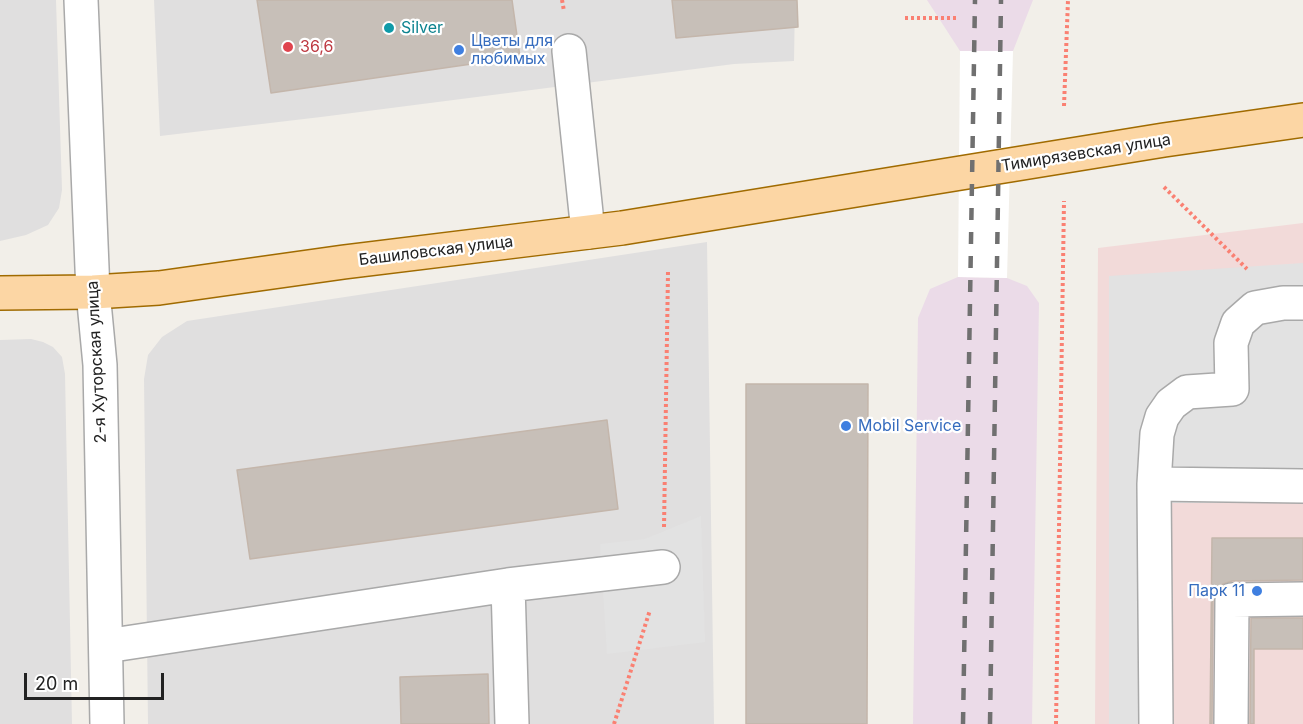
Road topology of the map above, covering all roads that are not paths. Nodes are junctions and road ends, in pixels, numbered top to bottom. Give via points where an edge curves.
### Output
1 (81, 0) edge
2 (569, 51) dead end
3 (1303, 120) edge
4 (869, 188) joint
5 (588, 232) junction
6 (93, 292) junction
7 (0, 293) edge
8 (1293, 303) edge
9 (1154, 484) junction
10 (1303, 486) edge
11 (663, 567) road end
12 (508, 585) junction
13 (1303, 599) edge
14 (106, 646) junction
15 (107, 724) edge
16 (512, 724) edge
17 (1156, 724) edge
18 (1231, 724) edge

1 - 6 street, 2-я Хуторская улица
2 - 5 street
3 - 4 main road, Тимирязевская улица
4 - 5 main road, Башиловская улица
5 - 6 main road, Башиловская улица via 159,288
6 - 7 main road, Башиловская улица
6 - 14 street, 2-я Хуторская улица via 100,365
8 - 9 street via 1255,308 1239,323 1231,343 1232,389 1187,392 1171,404 1162,417 1158,434
9 - 10 street
9 - 17 street
11 - 12 street
12 - 14 street
12 - 16 street
13 - 18 street via 1232,600
14 - 15 street, 2-я Хуторская улица

